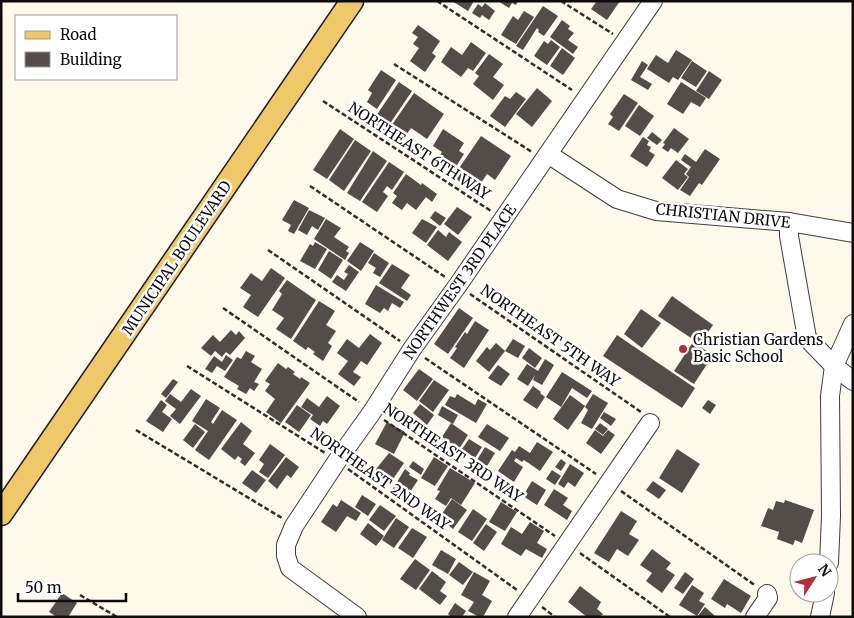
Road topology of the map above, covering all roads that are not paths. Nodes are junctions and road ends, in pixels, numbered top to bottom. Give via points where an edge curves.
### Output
1 (352, 1) edge
2 (653, 1) edge
3 (546, 157) junction
4 (789, 222) junction
5 (853, 233) edge
6 (853, 324) edge
7 (834, 366) junction
8 (853, 381) edge
9 (650, 423) road end
10 (1, 514) edge
11 (830, 553) edge
12 (767, 594) road end
13 (823, 603) edge
14 (357, 617) edge
15 (516, 617) edge
16 (755, 617) edge
17 (820, 617) edge

1 - 10 main road, MUNICIPAL BOULEVARD
2 - 3 street, NORTHWEST 3RD PLACE
3 - 4 street, CHRISTIAN DRIVE via 617,199 656,211
3 - 14 street, NORTHWEST 3RD PLACE via 337,460 294,526 286,545 290,568
4 - 5 street, CHRISTIAN DRIVE
4 - 7 street via 808,338
6 - 7 street
7 - 8 street
7 - 11 street via 830,396
9 - 15 street
12 - 16 street via 768,598
13 - 17 street

